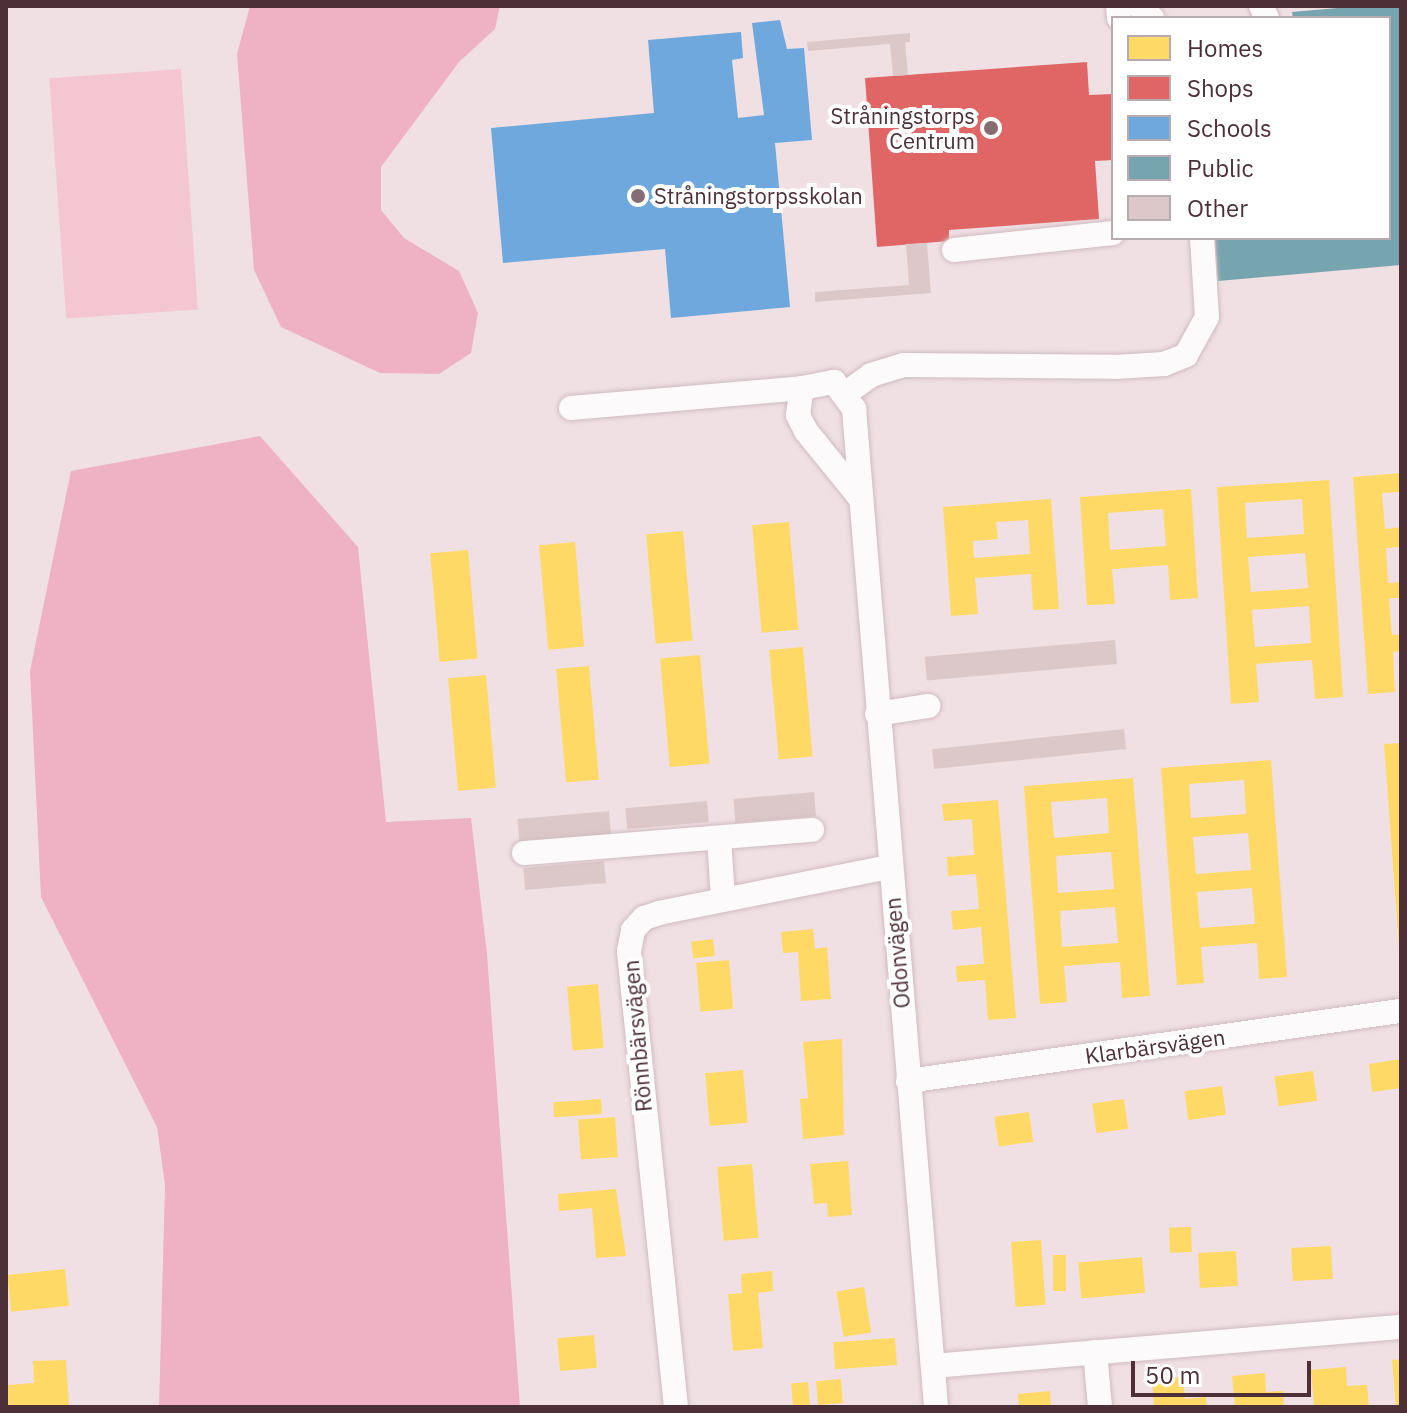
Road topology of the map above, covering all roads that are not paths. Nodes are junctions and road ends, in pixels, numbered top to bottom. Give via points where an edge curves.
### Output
1 (1111, 233) edge
2 (1202, 240) edge
3 (954, 250) dead end
4 (802, 388) junction
5 (845, 394) junction
6 (571, 408) dead end
7 (861, 499) junction
8 (928, 706) dead end
9 (877, 714) junction
10 (812, 830) dead end
11 (719, 838) junction
12 (524, 853) dead end
13 (889, 867) junction
14 (723, 899) junction
15 (1401, 1011) edge
16 (908, 1081) junction
17 (1401, 1327) edge
18 (1095, 1352) junction
19 (933, 1366) junction
20 (676, 1407) edge
21 (936, 1407) edge
22 (1100, 1407) edge

1 - 3 street
2 - 5 street via 1207,317 1186,355 1164,364 1115,367 904,365 871,375
4 - 5 street via 834,382
4 - 6 street
4 - 7 street via 798,415 806,431
5 - 7 street, Odonvägen via 854,409
7 - 9 street, Odonvägen
8 - 9 street
9 - 13 street, Odonvägen
10 - 11 street
11 - 12 street
11 - 14 street
13 - 14 street, Rönnbärsvägen
13 - 16 street, Odonvägen
14 - 20 street, Rönnbärsvägen via 644,918 633,930 629,951
15 - 16 street, Klarbärsvägen
16 - 19 street, Odonvägen
17 - 18 street
18 - 19 street
18 - 22 street
19 - 21 street, Odonvägen

